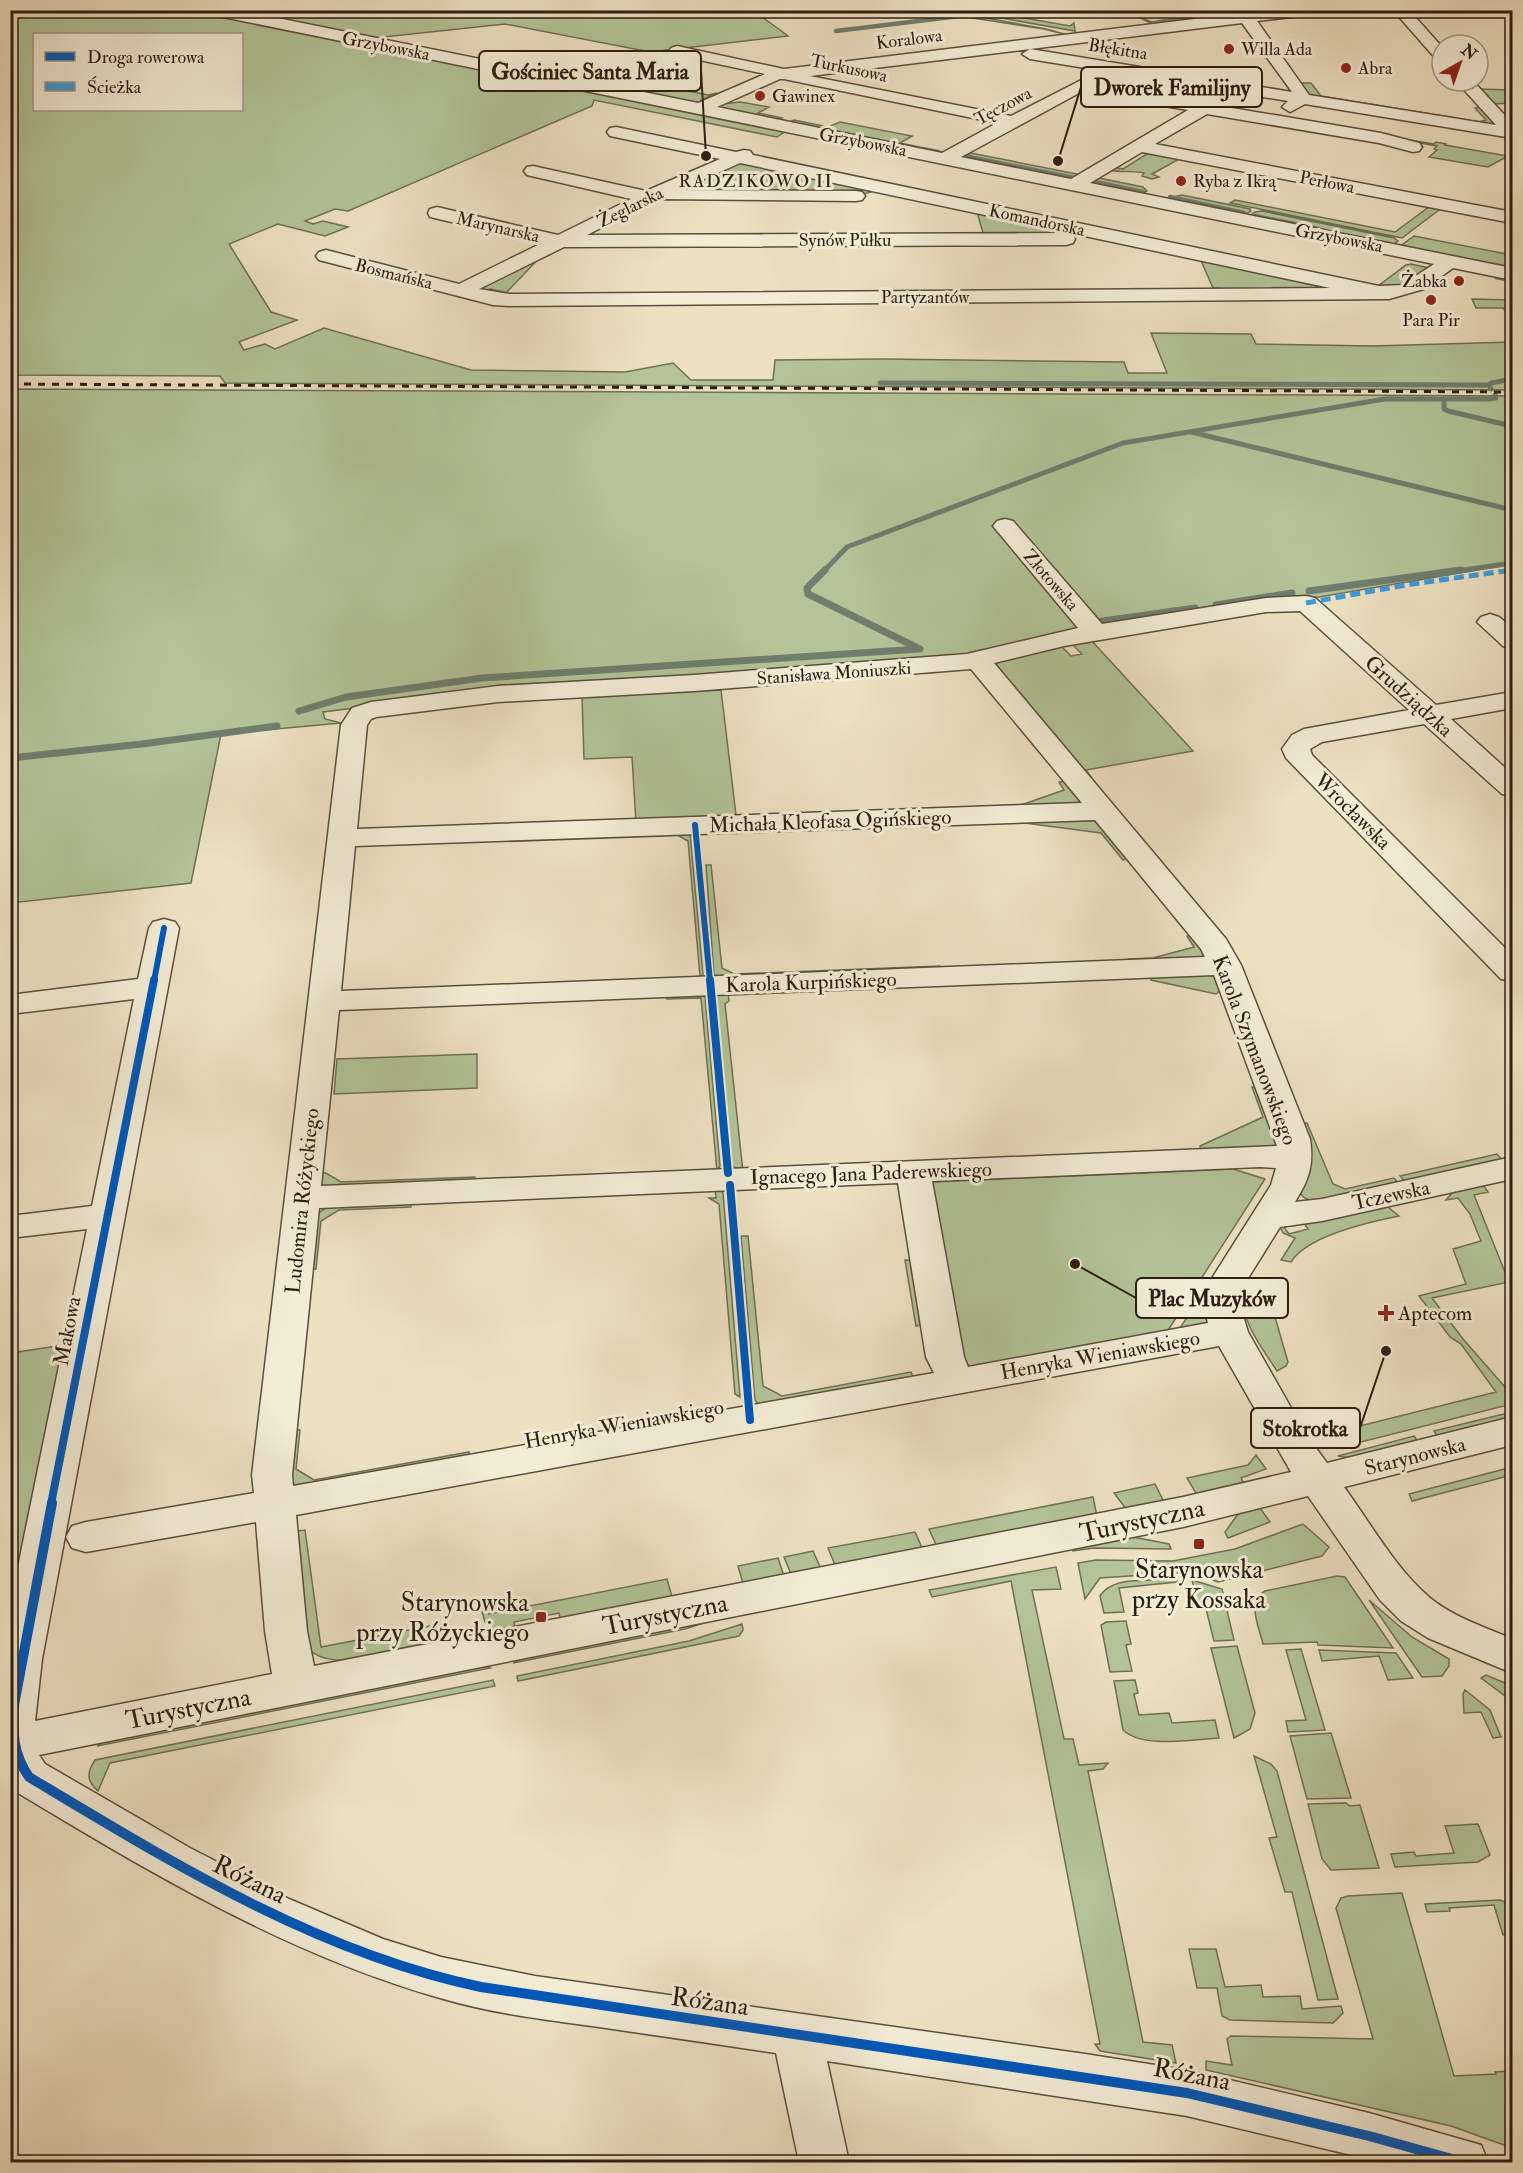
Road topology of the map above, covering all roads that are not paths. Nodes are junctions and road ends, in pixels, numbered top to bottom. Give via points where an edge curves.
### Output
1 (213, 10) edge
2 (1309, 10) edge
3 (1400, 10) edge
4 (1245, 18) junction
5 (1430, 43) edge
6 (1003, 47) junction
7 (677, 51) dead end
8 (1114, 68) junction
9 (785, 74) junction
10 (1079, 87) junction
11 (1475, 93) edge
12 (1302, 99) junction
13 (1204, 108) junction
14 (699, 109) junction
15 (1273, 120) junction
16 (1015, 122) junction
17 (801, 129) junction
18 (616, 132) dead end
19 (1512, 133) edge
20 (1141, 147) junction
21 (1413, 147) dead end
22 (739, 157) junction
23 (945, 158) junction
24 (533, 171) dead end
25 (1074, 185) junction
26 (921, 195) junction
27 (651, 196) junction
28 (436, 213) dead end
29 (1512, 218) edge
30 (1131, 239) junction
31 (560, 241) junction
32 (326, 256) dead end
33 (1449, 261) junction
34 (1512, 274) edge
35 (461, 291) junction
36 (1389, 293) junction
37 (1005, 526) dead end
38 (1306, 603) joint
39 (1490, 622) dead end
40 (1096, 633) junction
41 (1512, 641) edge
42 (978, 660) junction
43 (1512, 700) edge
44 (1430, 715) junction
45 (358, 716) joint
46 (1512, 788) edge
47 (1103, 811) junction
48 (341, 838) junction
49 (164, 928) dead end
50 (1226, 965) junction
51 (1512, 972) edge
52 (153, 987) junction
53 (325, 1001) junction
54 (10, 1005) edge
55 (1296, 1158) junction
56 (1512, 1168) edge
57 (913, 1172) junction
58 (303, 1198) junction
59 (109, 1215) junction
60 (1268, 1217) junction
61 (10, 1227) edge
62 (1229, 1332) junction
63 (956, 1381) junction
64 (1512, 1431) edge
65 (1318, 1480) junction
66 (273, 1505) junction
67 (86, 1537) dead end
68 (1512, 1657) edge
69 (296, 1687) junction
70 (12, 1742) edge
71 (797, 2035) junction
72 (824, 2163) edge
73 (1463, 2163) edge

1 - 14 street, Grzybowska
2 - 4 street, Koralowa
3 - 5 street
4 - 6 street, Koralowa
4 - 12 street
6 - 8 street, Błękitna
6 - 9 street, Koralowa
7 - 9 street, Turkusowa
8 - 10 street, Tęczowa
8 - 12 street, Błękitna
9 - 14 street, Koralowa
9 - 16 street, Turkusowa
10 - 13 street
10 - 16 street, Tęczowa
11 - 19 street
12 - 15 street
12 - 19 street, Błękitna
13 - 15 street
13 - 20 street via 1140,144
14 - 17 street, Grzybowska
15 - 21 street
16 - 23 street, Tęczowa
17 - 22 street, Żeglarska
17 - 23 street, Grzybowska
18 - 22 street, Komandorska
20 - 25 street
20 - 29 street, Perłowa
22 - 26 street, Komandorska
22 - 27 street, Żeglarska
23 - 25 street, Grzybowska
24 - 27 street
25 - 33 street, Grzybowska
26 - 27 street
26 - 30 street, Komandorska
27 - 31 street, Żeglarska
28 - 31 street, Marynarska
30 - 31 street, Synów Pułku
30 - 36 street, Komandorska
31 - 35 street, Żeglarska
32 - 35 street, Bosmańska
33 - 34 street, Grzybowska
33 - 36 street, Komandorska via 1413,289
35 - 36 street, Partyzantów via 509,300
37 - 40 street, Złotowska
38 - 40 street, Stanisława Moniuszki via 1266,605
38 - 44 street, Grudziądzka
39 - 41 street
40 - 42 street, Stanisława Moniuszki
42 - 45 street, Stanisława Moniuszki via 694,683 498,693 371,710
42 - 47 street, Karola Szymanowskiego
43 - 44 street
44 - 46 street, Grudziądzka
44 - 51 street, Wrocławska via 1314,735 1296,749 1300,758
45 - 48 street, Ludomira Różyckiego
47 - 48 street, Michała Kleofasa Ogińskiego
47 - 50 street, Karola Szymanowskiego
48 - 53 street, Ludomira Różyckiego
49 - 52 street, Makowa
50 - 53 street, Karola Kurpińskiego
50 - 55 street, Karola Szymanowskiego via 1293,1139
52 - 54 street
52 - 59 street, Makowa
53 - 58 street, Ludomira Różyckiego
55 - 57 street, Ignacego Jana Paderewskiego via 1260,1156
55 - 60 street, Karola Szymanowskiego via 1288,1185
56 - 60 street, Tczewska via 1322,1210
57 - 58 street, Ignacego Jana Paderewskiego
57 - 63 street via 945,1357
58 - 66 street, Ludomira Różyckiego via 272,1475
59 - 61 street
59 - 70 street, Makowa via 21,1659
60 - 62 street, Karola Szymanowskiego via 1227,1283 1223,1309
62 - 63 street, Henryka Wieniawskiego
62 - 65 street, Karola Szymanowskiego via 1293,1445
63 - 66 street, Henryka Wieniawskiego
64 - 65 street, Starynowska
65 - 68 street, Karola Szymanowskiego via 1395,1589 1416,1610 1443,1627
65 - 69 street, Turystyczna via 1183,1512
66 - 67 street, Henryka Wieniawskiego
66 - 69 street, Ludomira Różyckiego
69 - 70 street, Turystyczna
70 - 71 street, Różana via 20,1768 29,1777 84,1810 250,1904 363,1952 473,1986
71 - 72 street
71 - 73 street, Różana via 1187,2093 1369,2136

